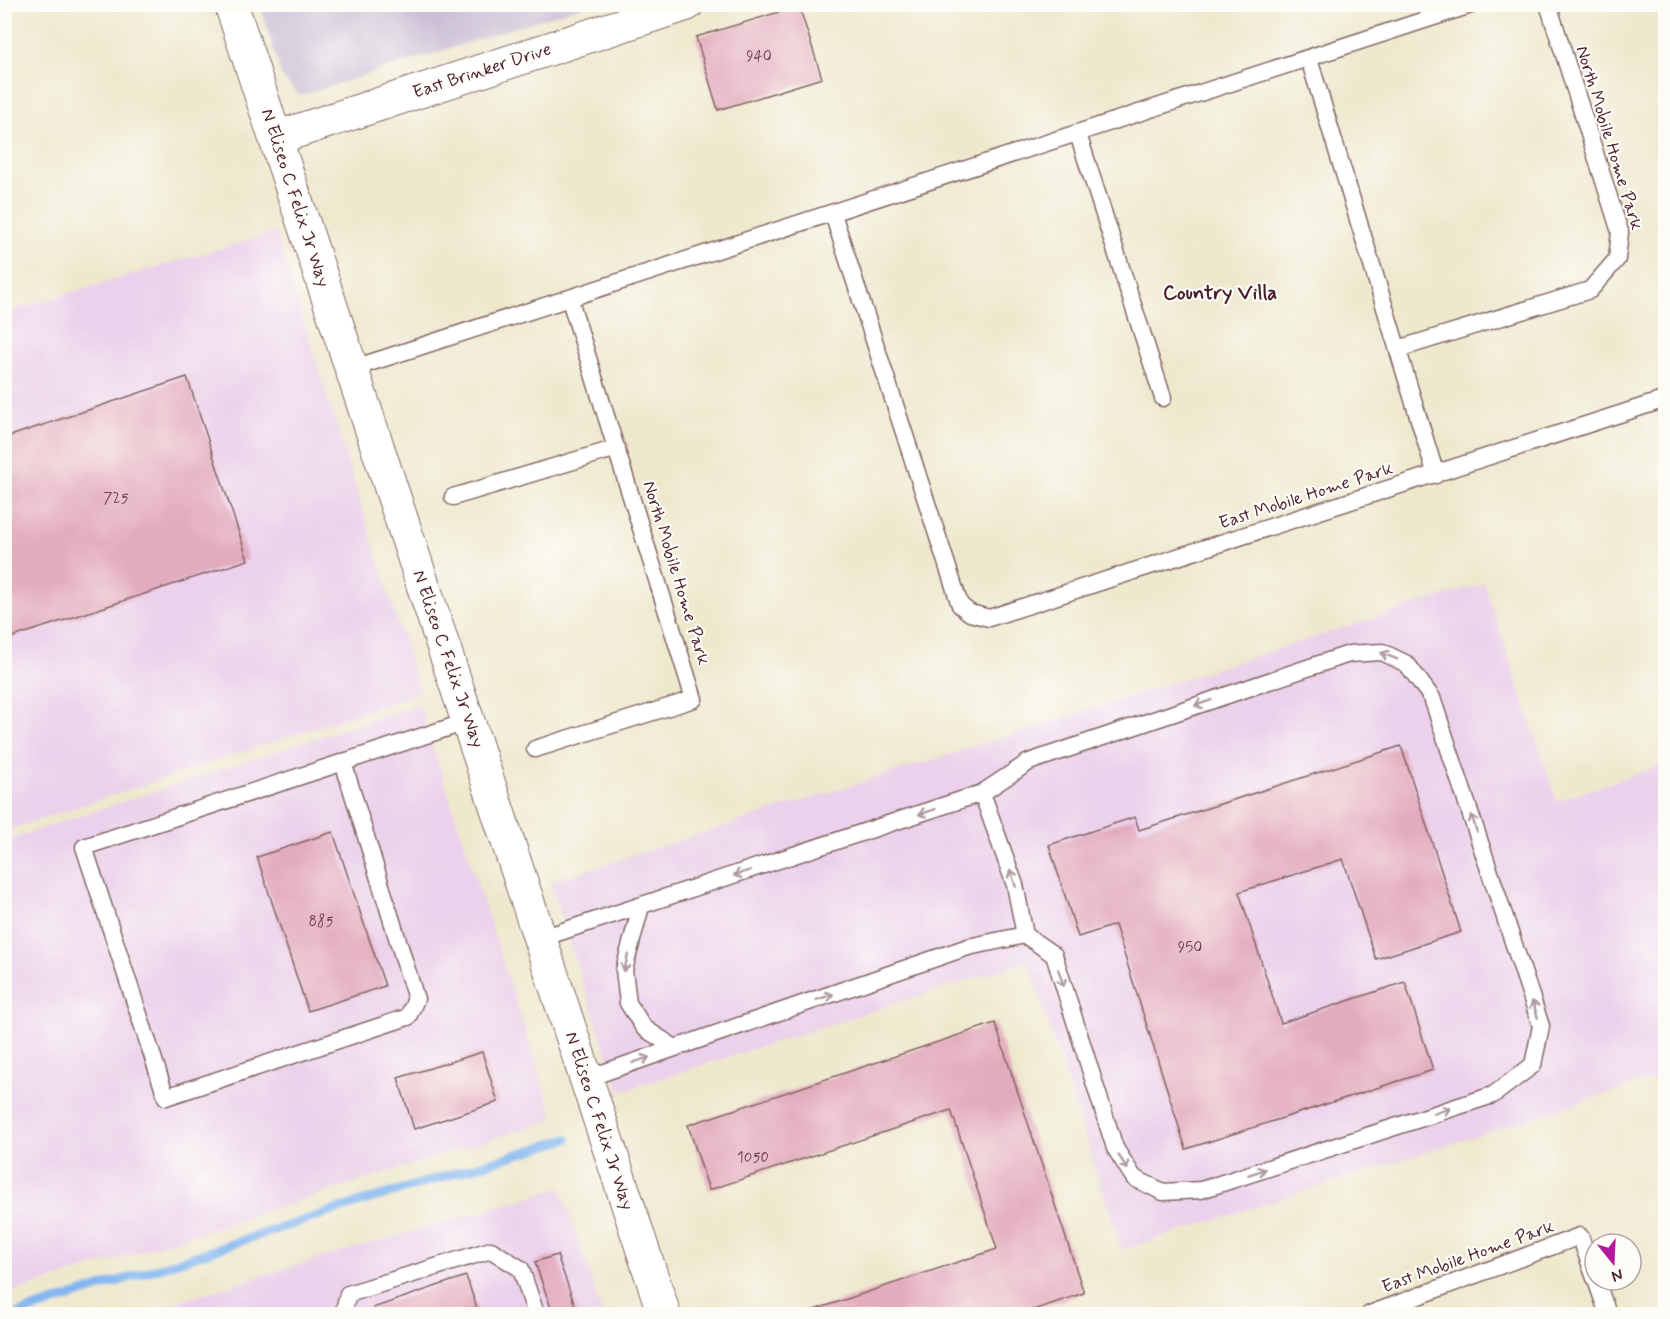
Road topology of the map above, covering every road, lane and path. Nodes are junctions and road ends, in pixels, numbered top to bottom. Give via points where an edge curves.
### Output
1 (231, 4) edge
2 (687, 4) edge
3 (1474, 4) edge
4 (1548, 4) edge
5 (1309, 59) junction
6 (1078, 134) junction
7 (276, 138) junction
8 (833, 214) junction
9 (570, 300) junction
10 (1398, 350) junction
11 (351, 369) junction
12 (1163, 398) dead end
13 (1665, 399) edge
14 (617, 448) junction
15 (1436, 475) junction
16 (453, 498) dead end
17 (469, 721) junction
18 (536, 749) dead end
19 (343, 762) junction
20 (982, 793) junction
21 (641, 906) junction
22 (1025, 935) junction
23 (539, 939) junction
24 (675, 1048) junction
25 (585, 1079) junction
26 (1583, 1245) edge
27 (1600, 1292) edge
28 (343, 1314) edge
29 (536, 1314) edge
30 (663, 1314) edge
31 (1370, 1314) edge
32 (1608, 1314) edge

1 - 7 street, N Eliseo C Felix Jr Way
2 - 7 street, East Brinker Drive
3 - 5 lane
4 - 10 lane, North Mobile Home Park via 1620,232 1617,259 1590,290
5 - 6 lane
5 - 10 lane
6 - 8 lane
6 - 12 lane
7 - 11 street, N Eliseo C Felix Jr Way
8 - 9 lane
8 - 15 lane, East Mobile Home Park via 960,605 970,613 989,618
9 - 11 lane
9 - 14 lane, North Mobile Home Park
10 - 15 lane
11 - 17 street, N Eliseo C Felix Jr Way
13 - 15 lane, East Mobile Home Park
14 - 16 lane
14 - 18 lane, North Mobile Home Park via 694,699
17 - 19 lane
17 - 23 street, N Eliseo C Felix Jr Way
19 - 19 lane via 84,847 166,1097 408,1017 416,999
20 -> 21 lane
22 -> 20 lane via 1015,885
22 -> 20 lane via 1053,955 1115,1148 1134,1178 1163,1192 1201,1190 1493,1095 1533,1065 1541,1026 1432,698 1407,664 1382,652 1349,654 1029,762
21 - 23 lane
21 -> 24 lane via 624,970 628,1003 644,1028
24 -> 22 lane via 968,947
23 - 25 street, N Eliseo C Felix Jr Way
25 -> 24 lane
25 - 30 street, N Eliseo C Felix Jr Way
26 - 31 lane, East Mobile Home Park via 1580,1236
27 - 32 lane
28 - 29 lane via 348,1294 491,1250 521,1269

